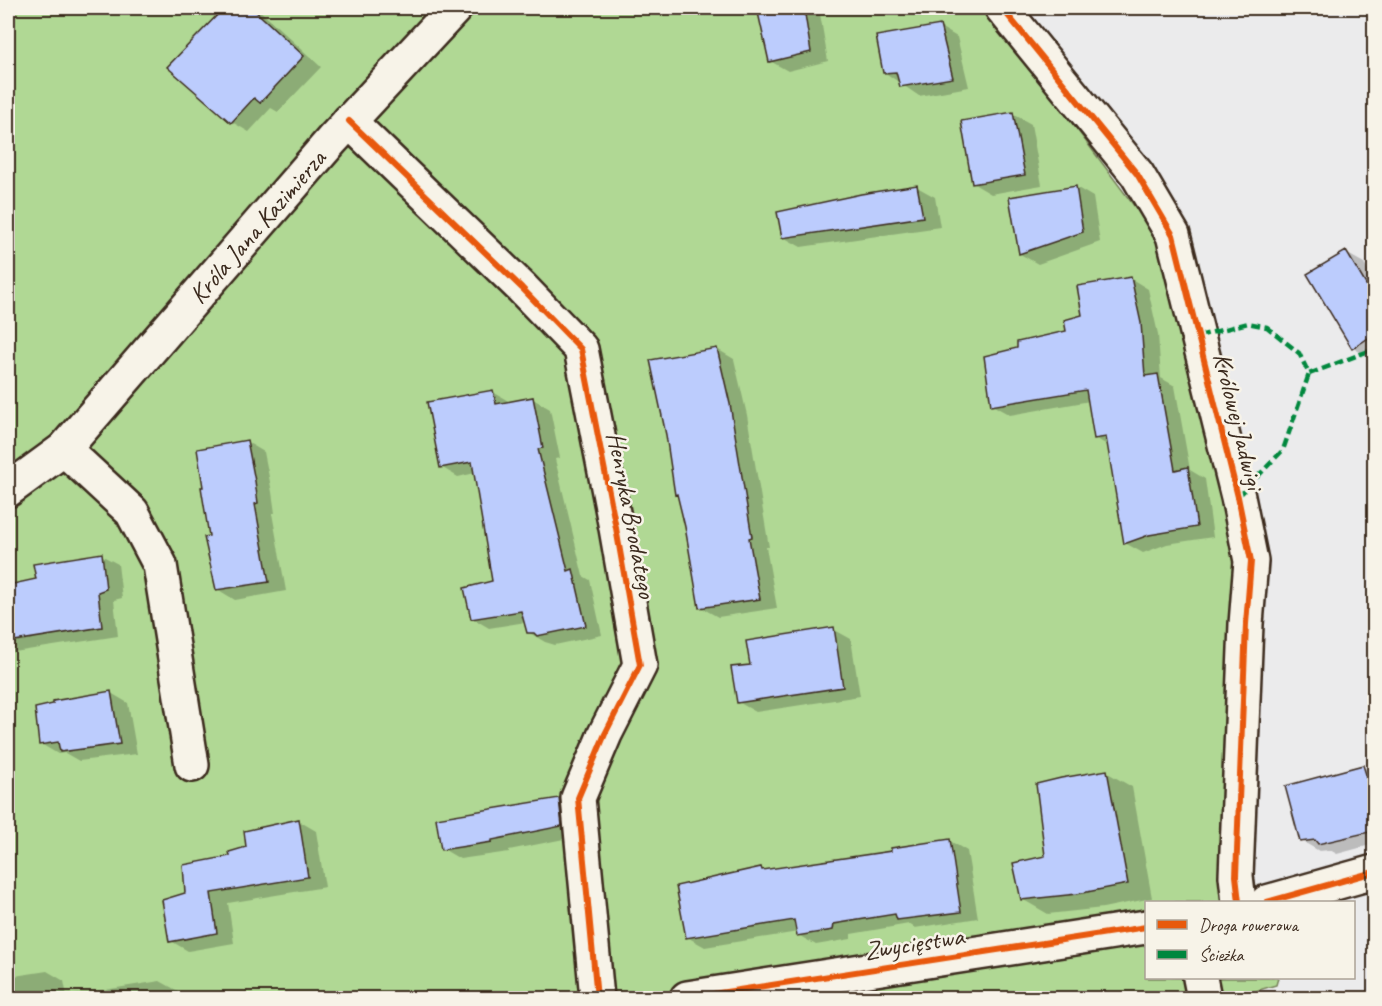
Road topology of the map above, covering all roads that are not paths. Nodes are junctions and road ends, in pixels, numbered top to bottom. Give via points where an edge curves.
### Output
1 (455, 8) edge
2 (1002, 8) edge
3 (349, 121) junction
4 (64, 449) junction
5 (8, 490) edge
6 (192, 765) dead end
7 (1366, 875) edge
8 (1239, 901) edge
9 (1274, 901) edge
10 (1145, 927) edge
11 (1200, 979) edge
12 (597, 999) edge
13 (687, 999) edge
14 (1204, 999) edge

1 - 3 street, Króla Jana Kazimierza
2 - 8 street, Królowej Jadwigi via 1137,174 1173,235 1251,561 1236,876
3 - 4 street, Króla Jana Kazimierza
3 - 12 street, Henryka Brodatego via 580,349 640,665 578,798
4 - 5 street, Króla Jana Kazimierza
4 - 6 street via 132,512 160,565
7 - 9 street
10 - 13 street, Zwycięstwa
11 - 14 street

